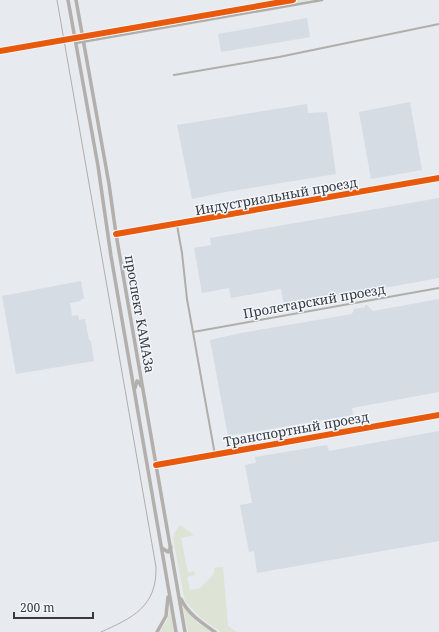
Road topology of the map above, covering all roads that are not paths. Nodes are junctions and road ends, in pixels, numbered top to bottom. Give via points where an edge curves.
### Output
1 (68, 0) edge
2 (76, 0) edge
3 (293, 0) edge
4 (322, 0) edge
5 (218, 13) junction
6 (220, 18) junction
7 (439, 24) edge
8 (83, 36) junction
9 (75, 38) junction
10 (67, 40) junction
11 (84, 42) junction
12 (76, 43) junction
13 (0, 51) edge
14 (174, 75) dead end
15 (106, 165) junction
16 (98, 166) junction
17 (439, 178) edge
18 (100, 182) junction
19 (109, 184) junction
20 (177, 225) junction
21 (116, 234) junction
22 (439, 288) edge
23 (193, 332) junction
24 (143, 391) junction
25 (134, 392) junction
26 (439, 415) edge
27 (215, 455) junction
28 (156, 465) junction
29 (171, 546) junction
30 (162, 548) junction
31 (168, 586) junction
32 (178, 588) junction
33 (157, 632) edge
34 (176, 632) edge
35 (185, 632) edge
36 (216, 632) edge

1 - 9 main road, проспект КАМАЗа
2 - 8 main road, проспект КАМАЗа
3 - 5 street
4 - 6 street
5 - 6 street
5 - 8 street
6 - 11 street
7 - 14 street via 279,57
8 - 9 street
8 - 11 main road, проспект КАМАЗа
9 - 10 street
9 - 12 main road, проспект КАМАЗа
10 - 12 street
10 - 13 street
11 - 12 street
11 - 15 main road, проспект КАМАЗа
12 - 16 main road, проспект КАМАЗа
15 - 16 main road via 103,170
15 - 19 main road, проспект КАМАЗа
16 - 18 main road, проспект КАМАЗа
17 - 20 street, Индустриальный проезд
18 - 19 main road via 104,178
18 - 25 main road, проспект КАМАЗа
19 - 21 main road, проспект КАМАЗа
20 - 21 street, Индустриальный проезд
20 - 23 street
21 - 24 main road, проспект КАМАЗа
22 - 23 street, Пролетарский проезд
23 - 27 street
24 - 25 main road via 137,381
24 - 28 main road, проспект КАМАЗа
25 - 30 main road, проспект КАМАЗа
26 - 27 street, Транспортный проезд
27 - 28 street, Транспортный проезд
28 - 29 main road, проспект КАМАЗа
29 - 30 main road via 168,552
29 - 32 main road, проспект КАМАЗа
30 - 31 main road, проспект КАМАЗа
31 - 33 main road via 166,616
31 - 34 main road, проспект КАМАЗа
32 - 35 main road, проспект КАМАЗа
32 - 36 main road via 186,607 198,620

